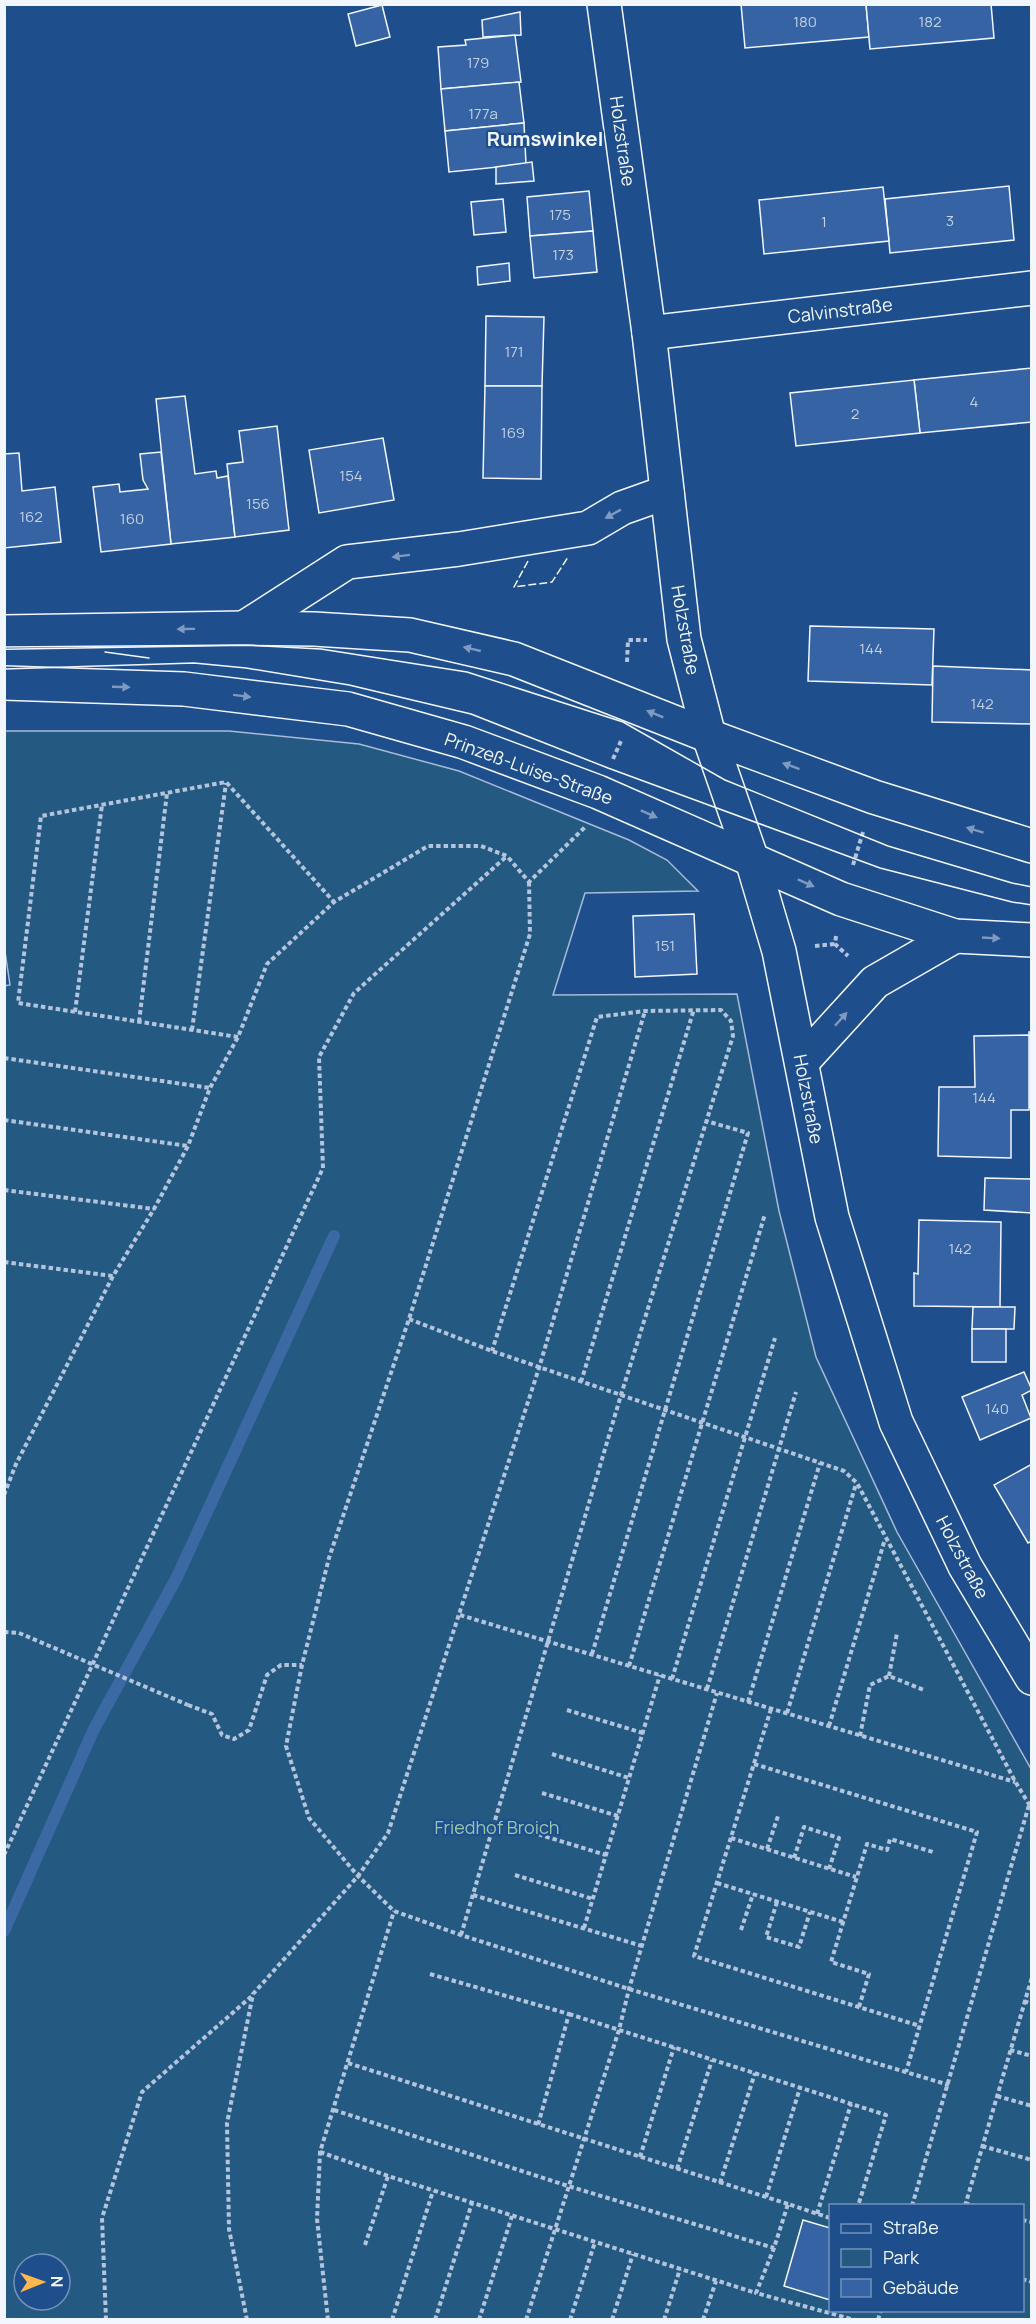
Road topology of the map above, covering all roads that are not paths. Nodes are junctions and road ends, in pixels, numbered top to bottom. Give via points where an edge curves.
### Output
1 (604, 4) edge
2 (1032, 288) edge
3 (650, 333) junction
4 (667, 492) junction
5 (244, 628) junction
6 (4, 632) edge
7 (4, 683) edge
8 (709, 736) junction
9 (1032, 846) edge
10 (752, 860) junction
11 (955, 936) junction
12 (1032, 940) edge
13 (802, 1062) junction
14 (1032, 1678) edge

1 - 3 street, Holzstraße
2 - 3 street, Calvinstraße
3 - 4 street, Holzstraße
4 -> 5 street via 622,508 588,528 347,562
4 - 8 street, Holzstraße via 684,639
5 -> 6 street
8 -> 5 street via 502,656 410,635
7 -> 10 street, Prinzeß-Luise-Straße via 184,689 348,709 464,742 598,792
9 -> 8 street via 899,806
8 - 10 street, Holzstraße
10 -> 11 street, Prinzeß-Luise-Straße via 841,898
10 - 13 street, Holzstraße via 778,951
11 -> 12 street, Prinzeß-Luise-Straße
13 -> 11 street via 875,982
13 - 14 street, Holzstraße via 832,1217 896,1422 965,1566

